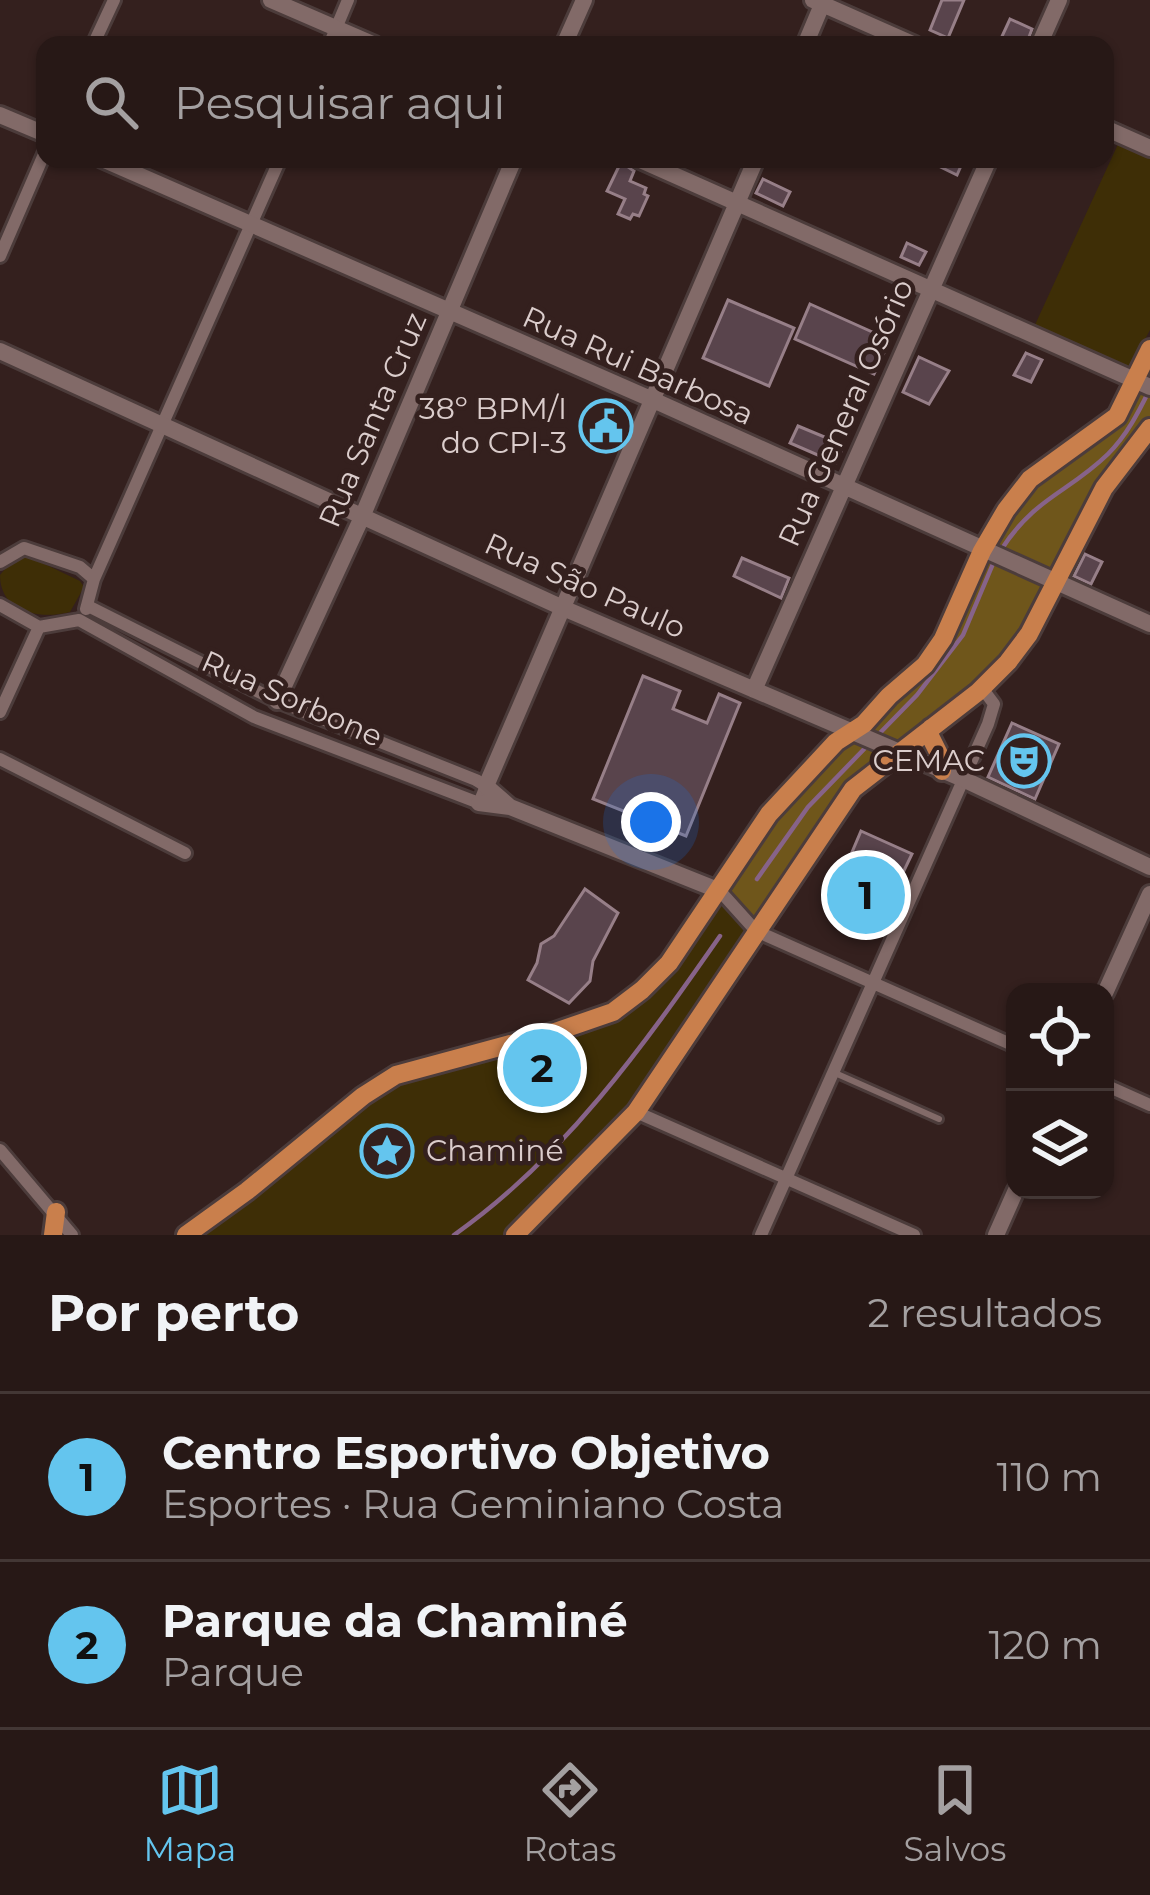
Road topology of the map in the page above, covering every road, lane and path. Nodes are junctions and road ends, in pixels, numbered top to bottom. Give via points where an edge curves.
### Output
1 (114, 0) edge
2 (271, 0) edge
3 (348, 0) edge
4 (584, 0) edge
5 (1059, 0) edge
6 (820, 2) edge
7 (97, 36) edge
8 (331, 36) edge
9 (333, 36) edge
10 (568, 36) edge
11 (809, 36) edge
12 (895, 36) edge
13 (1043, 36) edge
14 (0, 115) edge
15 (36, 130) edge
16 (1114, 132) edge
17 (1150, 148) edge
18 (38, 168) edge
19 (123, 168) edge
20 (276, 168) edge
21 (510, 168) edge
22 (657, 168) edge
23 (752, 168) edge
24 (984, 168) edge
25 (736, 205) junction
26 (252, 223) junction
27 (0, 256) edge
28 (931, 289) junction
29 (449, 312) junction
30 (1150, 349) edge
31 (0, 351) edge
32 (1142, 384) edge
33 (653, 400) junction
34 (164, 425) junction
35 (1150, 428) edge
36 (842, 487) junction
37 (362, 517) junction
38 (984, 552) junction
39 (0, 562) edge
40 (94, 579) junction
41 (1055, 583) junction
42 (0, 605) edge
43 (88, 606) junction
44 (563, 608) junction
45 (79, 620) junction
46 (1150, 624) edge
47 (39, 627) junction
48 (173, 648) junction
49 (163, 670) junction
50 (754, 690) junction
51 (978, 692) junction
52 (277, 701) junction
53 (0, 712) edge
54 (931, 728) junction
55 (852, 733) junction
56 (889, 749) junction
57 (0, 759) edge
58 (942, 771) junction
59 (964, 781) junction
60 (483, 795) junction
61 (185, 854) dead end
62 (1150, 867) edge
63 (720, 891) junction
64 (1150, 893) edge
65 (756, 932) junction
66 (873, 983) junction
67 (1109, 983) edge
68 (1006, 1042) edge
69 (832, 1072) junction
70 (1114, 1089) edge
71 (1150, 1105) edge
72 (636, 1112) junction
73 (939, 1119) dead end
74 (0, 1150) edge
75 (786, 1180) junction
76 (1012, 1199) edge
77 (56, 1212) junction
78 (523, 1231) edge
79 (52, 1235) edge
80 (72, 1235) edge
81 (186, 1235) edge
82 (761, 1235) edge
83 (914, 1235) edge
84 (996, 1235) edge

1 - 7 street
2 - 8 street
3 - 9 street
4 - 10 street
5 - 13 street
6 - 11 street
6 - 12 street
14 - 15 street
16 - 17 street
18 - 27 street
19 - 26 street, Rua Rui Barbosa
20 - 26 street
21 - 29 street, Rua Santa Cruz
22 - 25 street
23 - 25 street
24 - 28 street, Rua General Osório
25 - 28 street
25 - 33 street
26 - 29 street, Rua Rui Barbosa
26 - 34 street
28 - 32 street
28 - 36 street, Rua General Osório
29 - 33 street, Rua Rui Barbosa
29 - 37 street, Rua Santa Cruz
30 - 32 main road
31 - 34 street, Rua São Paulo
32 - 38 main road via 1117,416 1030,479
33 - 36 street, Rua Rui Barbosa
33 - 44 street
34 - 37 street, Rua São Paulo
34 - 40 street
35 - 41 main road via 1104,488
36 - 38 street, Rua Rui Barbosa
36 - 50 street, Rua General Osório
37 - 44 street, Rua São Paulo
37 - 52 street, Rua Santa Cruz
38 - 41 street, Rua Rui Barbosa
38 - 55 main road via 925,665
39 - 40 street via 24,548
40 - 43 street
41 - 46 street, Rua Rui Barbosa
41 - 51 main road via 1028,634
42 - 47 street
43 - 45 street
43 - 48 street, Rua Sorbone
44 - 50 street, Rua São Paulo
44 - 60 street
45 - 47 street
45 - 49 street, Rua Sorbone
47 - 53 street
48 - 49 street
48 - 52 street, Rua Sorbone
49 - 60 street, Rua Sorbone via 254,717
50 - 55 street, Rua São Paulo
51 - 54 main road
51 - 59 street via 992,698 994,710
52 - 60 street, Rua Sorbone
54 - 56 main road
54 - 58 main road
55 - 56 street, Rua São Paulo
55 - 63 main road via 769,814
56 - 58 street, Rua São Paulo
56 - 65 main road via 853,788
57 - 61 street
58 - 59 street, Rua São Paulo
59 - 62 street, Rua São Paulo
59 - 66 street
60 - 63 street, Rua Sorbone
63 - 65 street, Rua Sorbone
63 - 81 main road via 669,963 613,1012 396,1075
64 - 67 street
65 - 66 street
65 - 72 main road
66 - 68 street
66 - 69 street
69 - 73 lane
69 - 75 street
70 - 71 street
72 - 75 street
72 - 78 main road
74 - 77 street
75 - 82 street
75 - 83 street
76 - 84 street
77 - 79 main road
77 - 80 street

